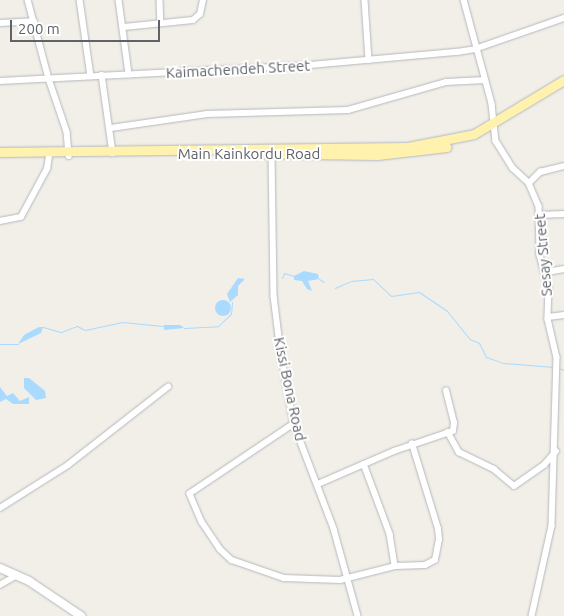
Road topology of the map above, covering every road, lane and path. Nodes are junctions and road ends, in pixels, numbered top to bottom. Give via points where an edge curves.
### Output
1 (28, 0) edge
2 (80, 0) edge
3 (119, 0) edge
4 (160, 0) edge
5 (202, 0) edge
6 (365, 0) edge
7 (464, 0) edge
8 (564, 18) edge
9 (34, 21) junction
10 (0, 23) edge
11 (162, 23) junction
12 (124, 27) junction
13 (475, 49) junction
14 (369, 60) junction
15 (129, 74) junction
16 (102, 75) junction
17 (91, 76) junction
18 (49, 79) junction
19 (486, 80) junction
20 (564, 80) edge
21 (0, 81) edge
22 (496, 124) junction
23 (111, 128) junction
24 (232, 150) junction
25 (285, 150) junction
26 (0, 152) edge
27 (113, 152) junction
28 (69, 153) junction
29 (272, 153) junction
30 (49, 157) junction
31 (0, 158) edge
32 (564, 166) edge
33 (529, 183) junction
34 (564, 214) edge
35 (539, 215) junction
36 (0, 221) edge
37 (564, 269) edge
38 (547, 272) junction
39 (564, 315) edge
40 (548, 317) junction
41 (168, 387) dead end
42 (446, 391) dead end
43 (294, 424) junction
44 (448, 432) junction
45 (412, 444) junction
46 (556, 450) junction
47 (364, 464) junction
48 (318, 484) junction
49 (0, 508) edge
50 (395, 566) junction
51 (0, 568) edge
52 (16, 575) junction
53 (350, 579) junction
54 (0, 585) edge
55 (81, 616) edge
56 (358, 616) edge
57 (532, 616) edge

1 - 9 street
2 - 17 street
3 - 12 street
4 - 11 street
5 - 11 street via 202,10 196,18
6 - 14 street
7 - 13 street, Sesay Street
8 - 13 street, Kaimachendeh Street
9 - 10 street
9 - 18 street
11 - 12 street
12 - 15 street
13 - 14 street, Kaimachendeh Street
13 - 19 street, Sesay Street
14 - 15 street, Kaimachendeh Street
15 - 16 street, Kaimachendeh Street
16 - 17 street, Kaimachendeh Street
16 - 23 street
17 - 18 street, Kaimachendeh Street
18 - 21 street, Kaimachendeh Street
18 - 28 street via 67,132
19 - 22 street, Sesay Street
19 - 23 street via 446,82 348,110 207,114
20 - 22 main road
22 - 25 main road via 456,140 377,152
22 - 33 street, Sesay Street via 496,141 513,168
23 - 27 street
24 - 25 main road
24 - 27 main road
24 - 29 main road, Main Kainkordu Road
25 - 29 main road, Main Kainkordu Road
26 - 28 main road
27 - 28 main road
28 - 30 main road
29 - 43 street, Kissi Bona Road via 274,296
30 - 31 main road
30 - 36 street via 47,170 21,217
32 - 33 street via 540,172
33 - 35 street, Sesay Street
34 - 35 street
35 - 38 street, Sesay Street via 540,254
37 - 38 street
38 - 40 street, Sesay Street
39 - 40 street
40 - 46 street, Sesay Street via 556,366
41 - 49 street via 68,465
42 - 44 street via 454,423 453,430
43 - 48 street, Kissi Bona Road
43 - 53 street via 190,494 202,522 220,549 238,564 284,578
44 - 45 street
44 - 46 street via 459,452 494,469 514,486 544,465
45 - 47 street
45 - 50 street via 438,529 437,556 416,566
46 - 57 street, Sesay Street via 551,534
47 - 48 street
47 - 50 street via 390,534
48 - 53 street, Kissi Bona Road
50 - 53 street
51 - 52 main road
52 - 54 street
52 - 55 main road
53 - 56 street, Kissi Bona Road

